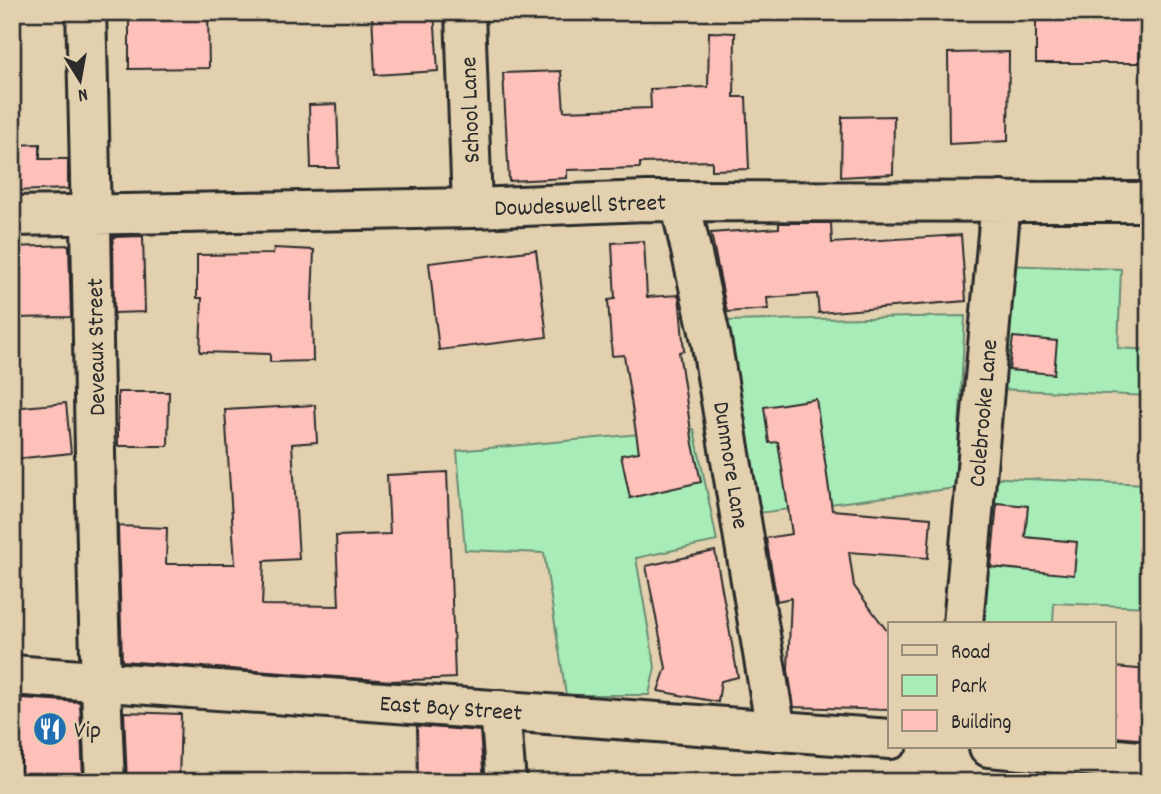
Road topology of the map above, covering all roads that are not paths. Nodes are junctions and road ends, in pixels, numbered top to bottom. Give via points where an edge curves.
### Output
1 (86, 12) edge
2 (465, 12) edge
3 (680, 201) junction
4 (1001, 201) junction
5 (1149, 202) edge
6 (472, 208) junction
7 (92, 214) junction
8 (12, 216) edge
9 (964, 622) edge
10 (12, 676) edge
11 (100, 682) junction
12 (500, 710) junction
13 (776, 731) junction
14 (888, 739) edge
15 (1000, 748) edge
16 (1149, 762) edge
17 (105, 782) edge
18 (506, 782) edge

1 - 7 main road, Deveaux Street
2 - 6 main road, School Lane
3 - 4 main road, Dowdeswell Street
3 - 6 main road, Dowdeswell Street
3 - 13 main road, Dunmore Lane via 711,340
4 - 5 main road, Dowdeswell Street
4 - 9 main road, Colebrooke Lane
6 - 7 main road, Dowdeswell Street
7 - 8 main road, Dowdeswell Street
7 - 11 main road, Deveaux Street
10 - 11 main road, East Bay Street
11 - 12 main road, East Bay Street
11 - 17 main road, Deveaux Street
12 - 13 main road, East Bay Street
12 - 18 main road
13 - 14 main road, East Bay Street
15 - 16 main road

